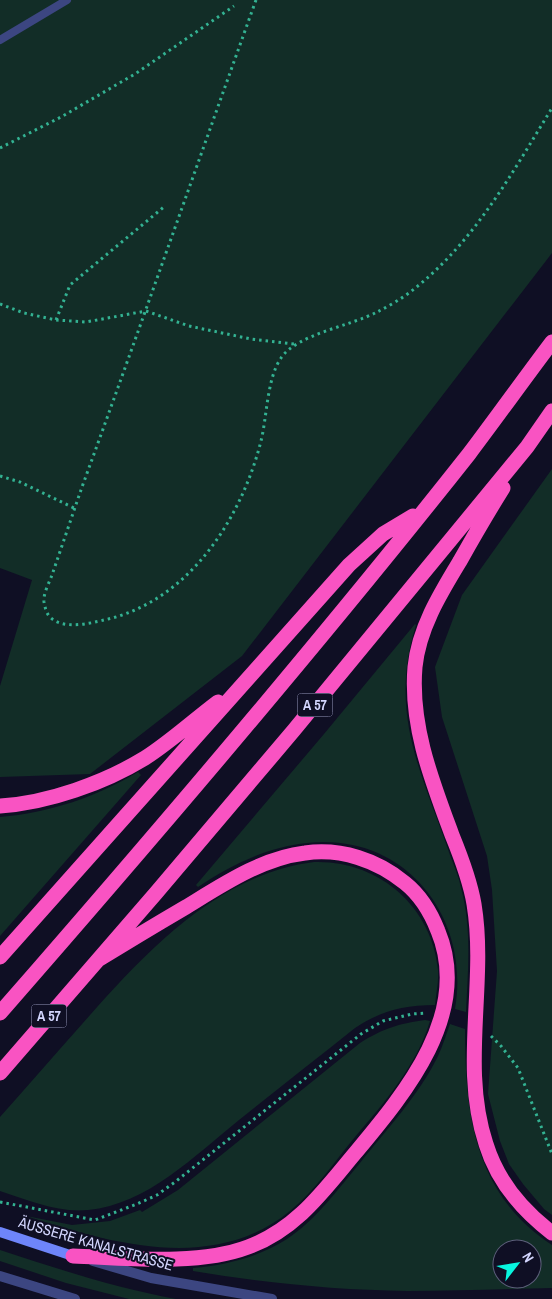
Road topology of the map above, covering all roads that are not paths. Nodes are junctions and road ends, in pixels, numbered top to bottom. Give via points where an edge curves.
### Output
1 (67, 0) edge
2 (0, 40) edge
3 (552, 342) edge
4 (552, 411) edge
5 (527, 447) junction
6 (423, 510) junction
7 (247, 680) junction
8 (0, 806) edge
9 (0, 957) edge
10 (98, 960) junction
11 (0, 1013) edge
12 (0, 1073) edge
13 (0, 1232) edge
14 (552, 1233) edge
15 (73, 1256) junction
16 (0, 1276) edge
17 (74, 1299) edge
18 (272, 1299) edge

1 - 2 lane
3 - 6 highway, A 57
4 - 5 highway, A 57
5 - 10 highway, A 57 via 294,730
5 - 14 highway via 438,597 424,628 416,666 415,697 426,761 469,880 474,904 477,935 474,1059 480,1125 506,1186 522,1206
6 - 7 highway via 383,534 349,564
6 - 11 highway, A 57 via 268,702
7 - 8 highway via 146,758 112,776 34,802
7 - 9 highway
10 - 12 highway, A 57
10 - 15 highway via 272,860 305,852 330,852 352,855 379,866 398,877 417,895 441,938 447,962 447,993 427,1054 394,1103 314,1201 277,1234 223,1254 166,1259
13 - 15 main road, ÄUSSERE KANALSTRASSE
15 - 18 street, ÄUSSERE KANALSTRASSE via 151,1278
16 - 17 street

